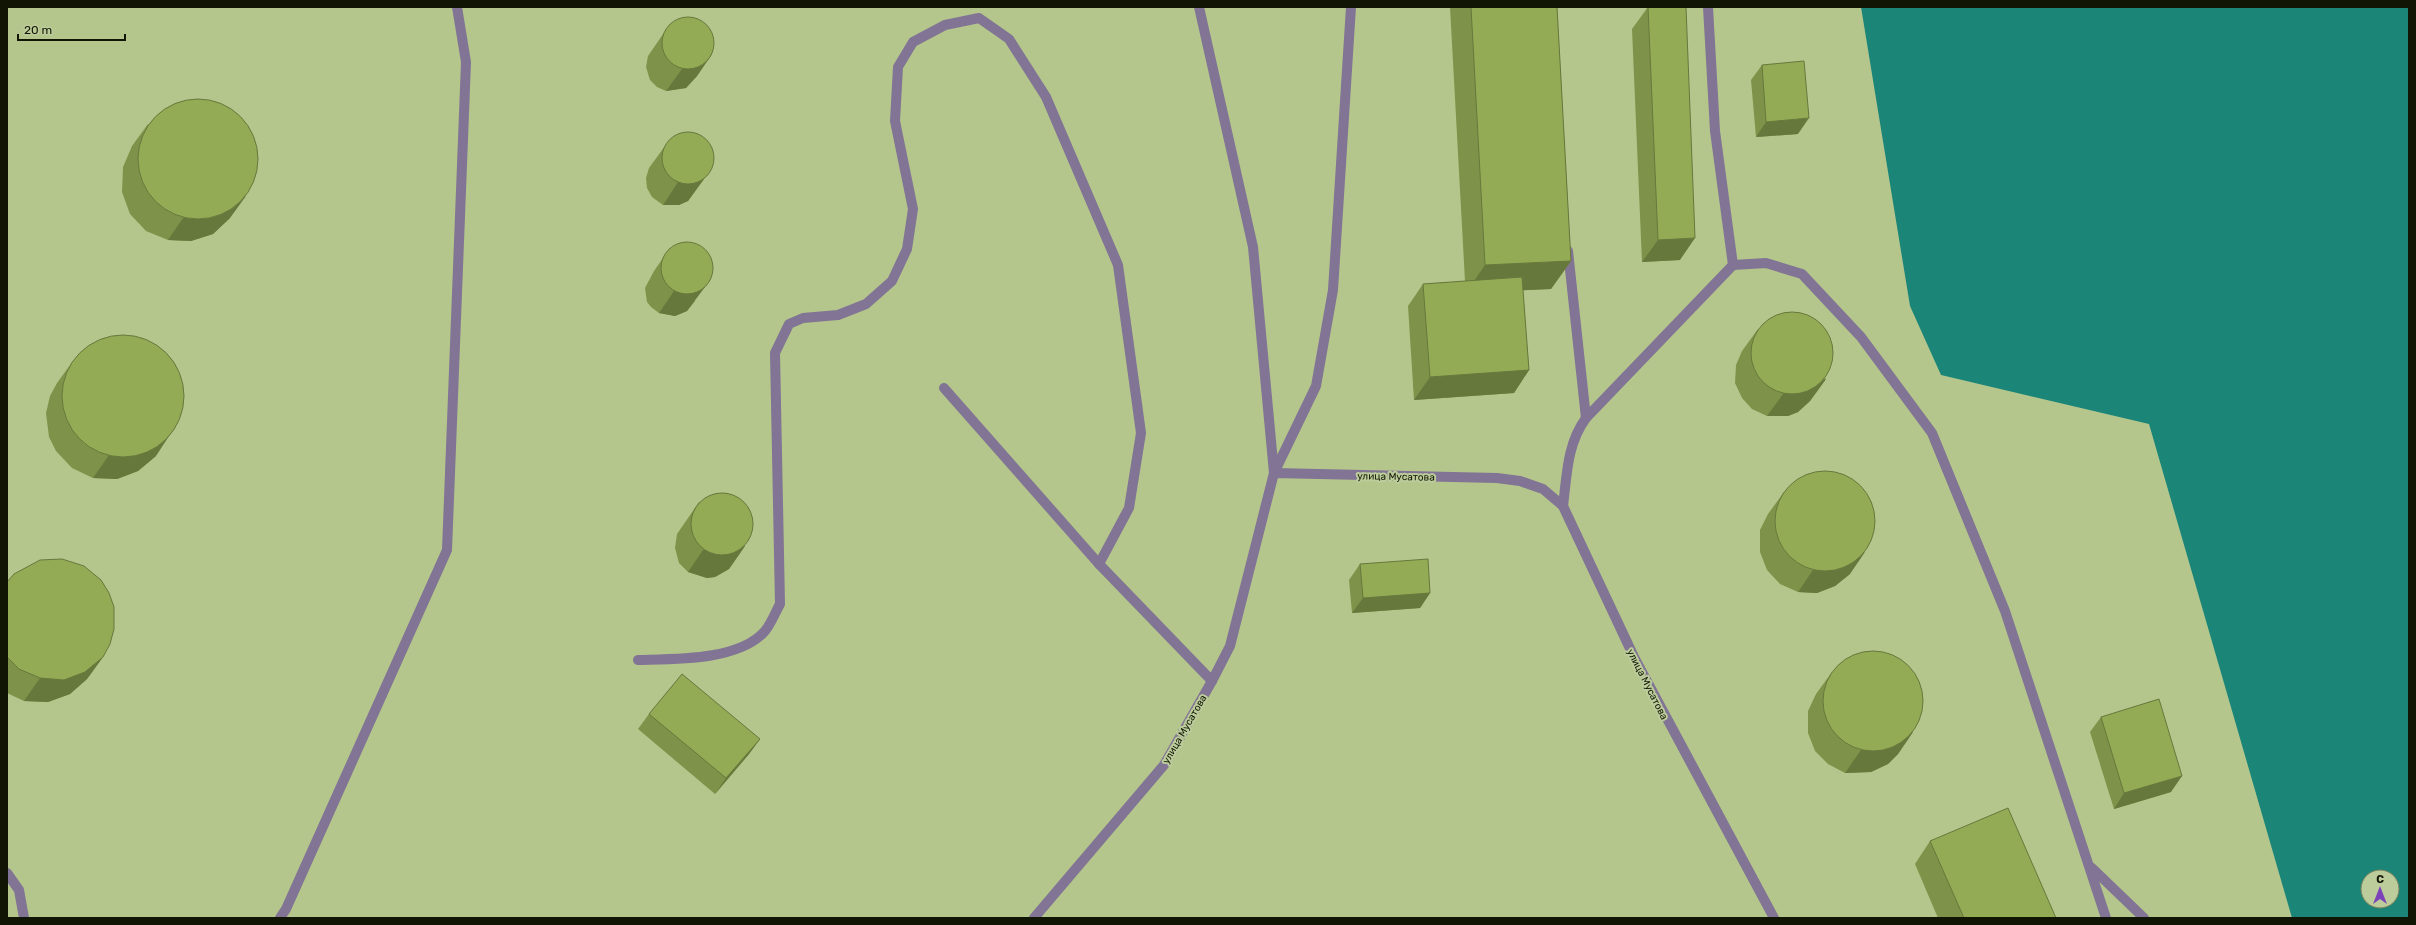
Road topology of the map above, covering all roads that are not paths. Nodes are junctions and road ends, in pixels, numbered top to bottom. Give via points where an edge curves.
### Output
1 (456, 7) edge
2 (1199, 7) edge
3 (1351, 7) edge
4 (1708, 7) edge
5 (1568, 244) edge
6 (1733, 265) junction
7 (944, 388) dead end
8 (1586, 418) junction
9 (1274, 473) junction
10 (1563, 506) junction
11 (1099, 564) junction
12 (638, 660) dead end
13 (1212, 681) junction
14 (2091, 867) junction
15 (7, 873) edge
16 (24, 918) edge
17 (280, 918) edge
18 (1034, 918) edge
19 (1774, 918) edge
20 (2106, 918) edge
21 (2144, 918) edge

1 - 17 lane via 466,62 447,550 290,902
2 - 9 lane via 1253,247
3 - 9 lane via 1333,290 1316,386
4 - 6 lane via 1715,131
5 - 8 lane
6 - 8 lane
6 - 14 lane via 1766,263 1802,274 1861,337 1932,433 2005,611
7 - 11 lane
8 - 10 lane via 1571,445
9 - 10 lane, улица Мусатова via 1498,478 1520,481 1544,489
9 - 13 lane, улица Мусатова via 1230,646
10 - 19 lane, улица Мусатова via 1634,657
11 - 12 lane via 1129,508 1141,433 1118,265 1046,97 1009,39 979,18 945,25 913,42 898,67 895,121 913,209 907,249 892,281 866,304 838,315 803,318 789,324 774,353 780,604 764,632 741,647 701,658
11 - 13 lane
13 - 18 lane, улица Мусатова via 1164,765
14 - 20 lane
14 - 21 lane
15 - 16 lane via 19,890

